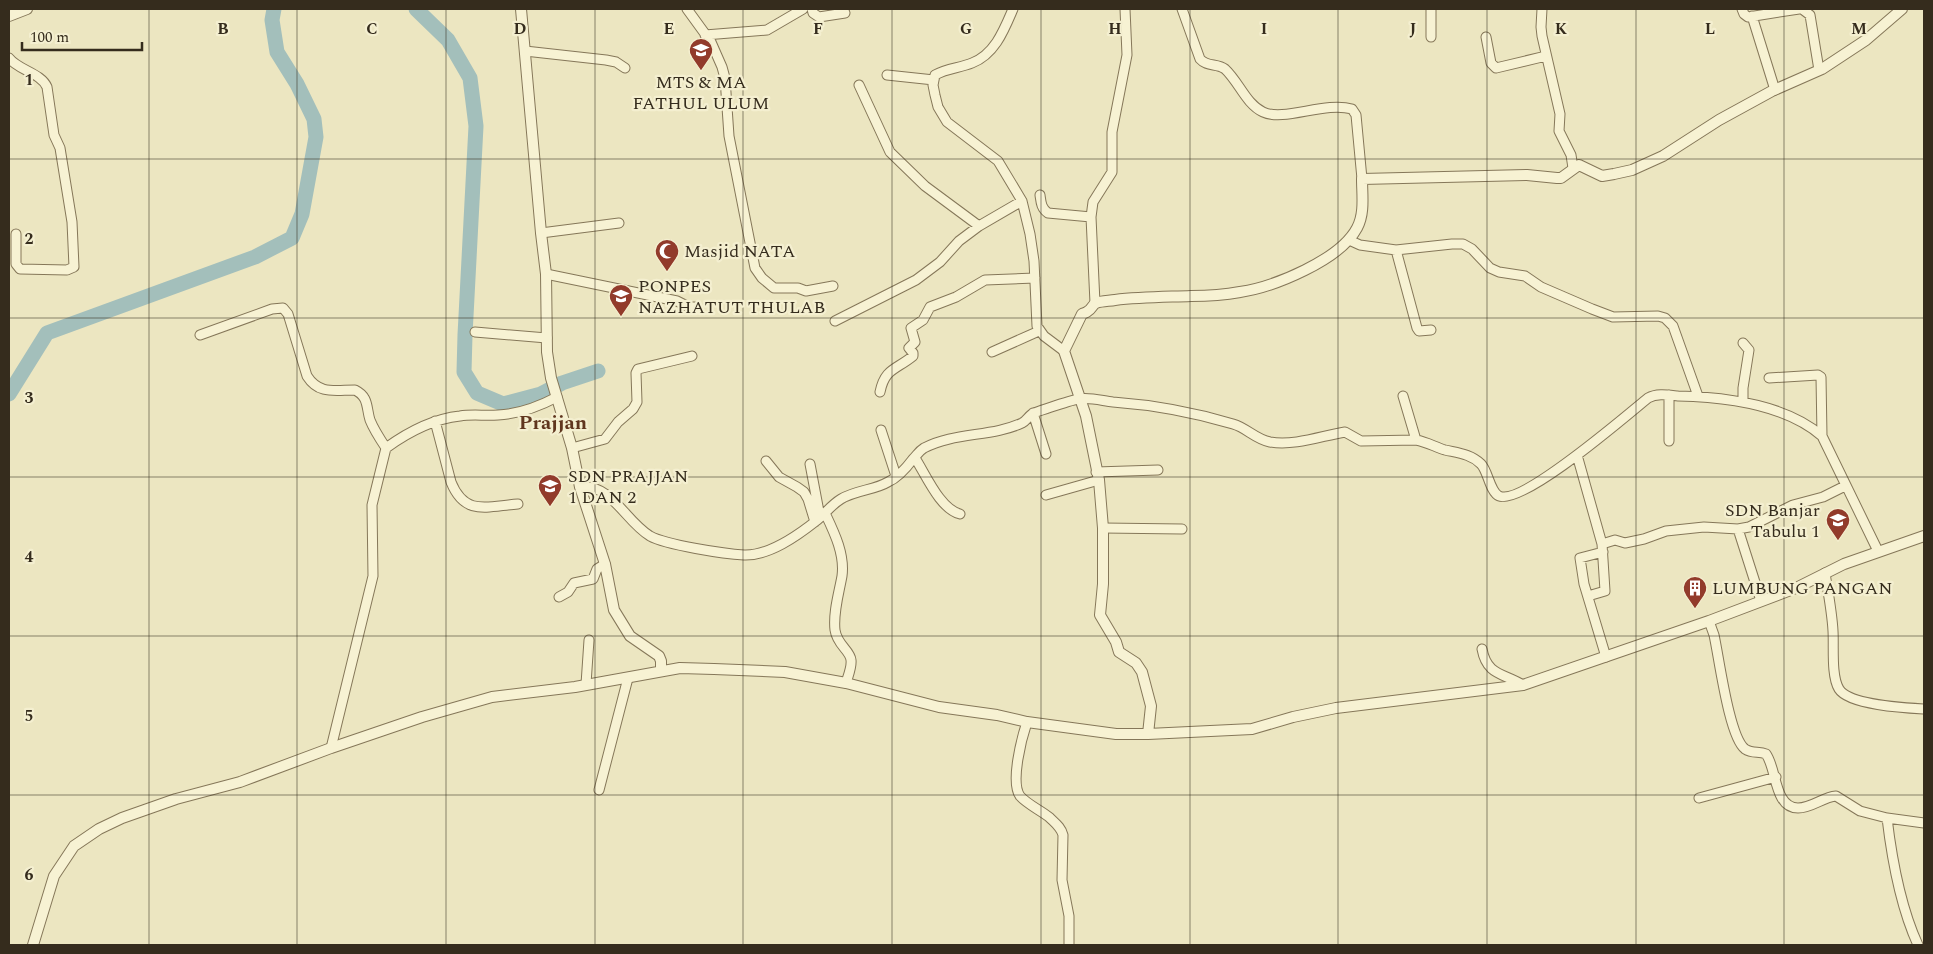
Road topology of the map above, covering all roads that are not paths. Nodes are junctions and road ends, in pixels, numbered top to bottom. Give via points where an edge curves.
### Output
1 (27, 9) edge
2 (521, 9) edge
3 (687, 9) edge
4 (803, 9) edge
5 (812, 9) edge
6 (1013, 9) edge
7 (1124, 9) edge
8 (1182, 9) edge
9 (1431, 9) edge
10 (1542, 9) edge
11 (1742, 9) edge
12 (1800, 9) edge
13 (1902, 9) edge
14 (845, 13) dead end
15 (9, 16) edge
16 (1752, 16) junction
17 (705, 35) junction
18 (1431, 37) dead end
19 (1486, 37) dead end
20 (525, 51) junction
21 (1546, 56) junction
22 (9, 58) edge
23 (625, 68) dead end
24 (1819, 70) junction
25 (887, 75) dead end
26 (934, 80) junction
27 (859, 85) dead end
28 (1774, 90) junction
29 (1573, 168) junction
30 (1362, 179) junction
31 (1040, 195) dead end
32 (1022, 201) junction
33 (1091, 217) junction
34 (619, 223) dead end
35 (978, 226) junction
36 (541, 233) junction
37 (16, 234) dead end
38 (1349, 240) junction
39 (1396, 250) junction
40 (546, 274) junction
41 (1035, 278) junction
42 (833, 286) dead end
43 (1095, 303) junction
44 (695, 307) dead end
45 (835, 321) dead end
46 (1431, 330) dead end
47 (1039, 331) junction
48 (475, 332) dead end
49 (200, 335) dead end
50 (547, 338) junction
51 (1743, 343) dead end
52 (1064, 351) junction
53 (992, 352) dead end
54 (692, 356) dead end
55 (1769, 378) dead end
56 (880, 392) dead end
57 (556, 395) junction
58 (1669, 395) junction
59 (1403, 396) dead end
60 (1698, 396) junction
61 (1079, 398) junction
62 (1743, 402) junction
63 (1033, 413) junction
64 (436, 421) junction
65 (880, 430) dead end
66 (1822, 436) junction
67 (1416, 440) junction
68 (1669, 441) dead end
69 (386, 448) junction
70 (572, 448) junction
71 (1046, 454) dead end
72 (1578, 455) junction
73 (915, 458) junction
74 (766, 461) dead end
75 (810, 464) dead end
76 (1158, 470) dead end
77 (896, 476) junction
78 (1097, 476) junction
79 (1845, 486) junction
80 (580, 487) junction
81 (1046, 495) dead end
82 (518, 504) dead end
83 (960, 514) dead end
84 (820, 517) junction
85 (1103, 528) junction
86 (1182, 529) dead end
87 (1738, 529) junction
88 (1924, 536) edge
89 (1603, 548) junction
90 (1878, 551) junction
91 (605, 564) junction
92 (1825, 573) junction
93 (1588, 596) junction
94 (559, 597) dead end
95 (1761, 601) junction
96 (1709, 622) junction
97 (589, 640) dead end
98 (1482, 649) dead end
99 (1606, 657) junction
100 (661, 671) junction
101 (628, 678) junction
102 (846, 683) junction
103 (586, 684) junction
104 (1523, 686) junction
105 (1924, 709) edge
106 (1027, 722) junction
107 (1148, 734) junction
108 (331, 748) junction
109 (1776, 777) junction
110 (599, 790) dead end
111 (1699, 798) dead end
112 (1887, 818) junction
113 (1924, 823) edge
114 (33, 945) edge
115 (1069, 945) edge
116 (1918, 945) edge

1 - 15 street
2 - 20 street
3 - 17 street
4 - 17 street via 767,30
5 - 14 street via 819,17
6 - 26 street via 993,49 983,58 943,70 935,75
7 - 33 street via 1127,55 1114,117 1112,172 1093,202
8 - 30 street via 1200,59 1222,67 1253,105 1264,112 1279,114 1338,106 1352,109 1356,115
9 - 18 street
10 - 21 street via 1541,27
11 - 16 street via 1748,17
12 - 16 street
12 - 24 street via 1810,15
13 - 24 street via 1866,40
16 - 28 street
17 - 42 street via 725,78 728,136 755,268 774,288 806,291
19 - 21 street via 1491,63 1496,68
20 - 23 street via 606,60
20 - 36 street
21 - 29 street via 1560,114 1558,131 1571,155
22 - 37 street via 44,82 47,88 72,222 74,267 67,270 20,269 16,264
24 - 28 street
25 - 26 street
26 - 32 street via 938,107 947,122 998,161
27 - 35 street via 890,152 925,186
28 - 29 street via 1705,128 1673,150 1632,170 1602,176 1582,166
29 - 30 street via 1560,178
30 - 38 street via 1362,214
31 - 33 street via 1048,213
32 - 35 street
32 - 41 street
33 - 43 street
34 - 36 street
35 - 45 street via 916,280
36 - 40 street
38 - 39 street
38 - 43 street via 1318,262 1258,288
39 - 46 street via 1417,328
39 - 60 street via 1463,244 1490,268 1525,276 1541,287 1613,317 1665,318 1673,326
40 - 44 street
40 - 50 street
41 - 47 street
41 - 56 street via 985,280 956,297 930,306 923,320 912,328 915,342 909,348 913,356 890,370
43 - 52 street via 1082,314
47 - 52 street
47 - 53 street
48 - 50 street
49 - 69 street via 283,308 288,314 312,384 318,389 356,390 361,393 368,403 376,434
50 - 57 street
51 - 62 street via 1749,350
52 - 61 street
54 - 70 street via 638,368 637,402 633,409 605,439
55 - 66 street via 1820,376 1823,381
57 - 64 street via 528,410
57 - 70 street
58 - 60 street
58 - 68 street
58 - 72 street via 1658,394 1648,398
59 - 67 street
60 - 62 street
61 - 63 street
61 - 67 street via 1180,410 1235,424 1255,437 1271,442 1296,442 1345,432 1361,441
61 - 78 street via 1086,416
62 - 66 street via 1792,418 1812,427
63 - 71 street
63 - 73 street via 1023,422 991,432 932,444 919,451
64 - 69 street via 417,428
64 - 82 street via 452,482 467,504 476,507
65 - 77 street
66 - 79 street
67 - 72 street via 1476,459 1486,471 1496,494 1501,497 1536,484
69 - 108 street via 372,505 373,576
70 - 80 street
72 - 89 street
73 - 77 street
73 - 83 street via 945,506
74 - 84 street via 778,477 804,492
75 - 84 street
76 - 78 street
77 - 84 street via 889,482 840,499
78 - 81 street
78 - 85 street
79 - 87 street
79 - 90 street
80 - 84 street via 595,487 650,536 732,554 764,552
80 - 91 street
84 - 102 street via 837,539 842,558 834,628 840,645 850,657
85 - 86 street
85 - 107 street via 1100,615 1119,652 1136,663 1142,672 1152,706
87 - 89 street via 1704,527 1666,531 1625,543 1616,540
87 - 95 street
88 - 90 street
89 - 93 street via 1606,590
89 - 93 street via 1580,558
90 - 92 street
91 - 94 street via 597,569 593,579 574,584
91 - 100 street via 614,610 630,636 659,656
92 - 95 street
92 - 105 street via 1839,690 1877,705
93 - 99 street
95 - 96 street
96 - 99 street
96 - 109 street via 1732,723 1740,743 1753,753 1766,754
97 - 103 street
98 - 104 street via 1495,673
99 - 104 street
100 - 101 street
100 - 102 street via 697,668 785,672
101 - 103 street
101 - 110 street
102 - 106 street via 939,706 997,714
103 - 108 street via 492,697
104 - 107 street via 1336,708 1252,729
106 - 107 street via 1116,734
106 - 115 street via 1020,743 1016,774 1018,790 1020,796 1042,811 1064,835 1062,880 1069,916
108 - 114 street via 254,778 176,798 122,818 86,837 74,846 54,876
109 - 111 street
109 - 112 street via 1780,794 1788,806 1797,809 1810,807 1836,796 1856,810
112 - 113 street
112 - 116 street via 1894,866

